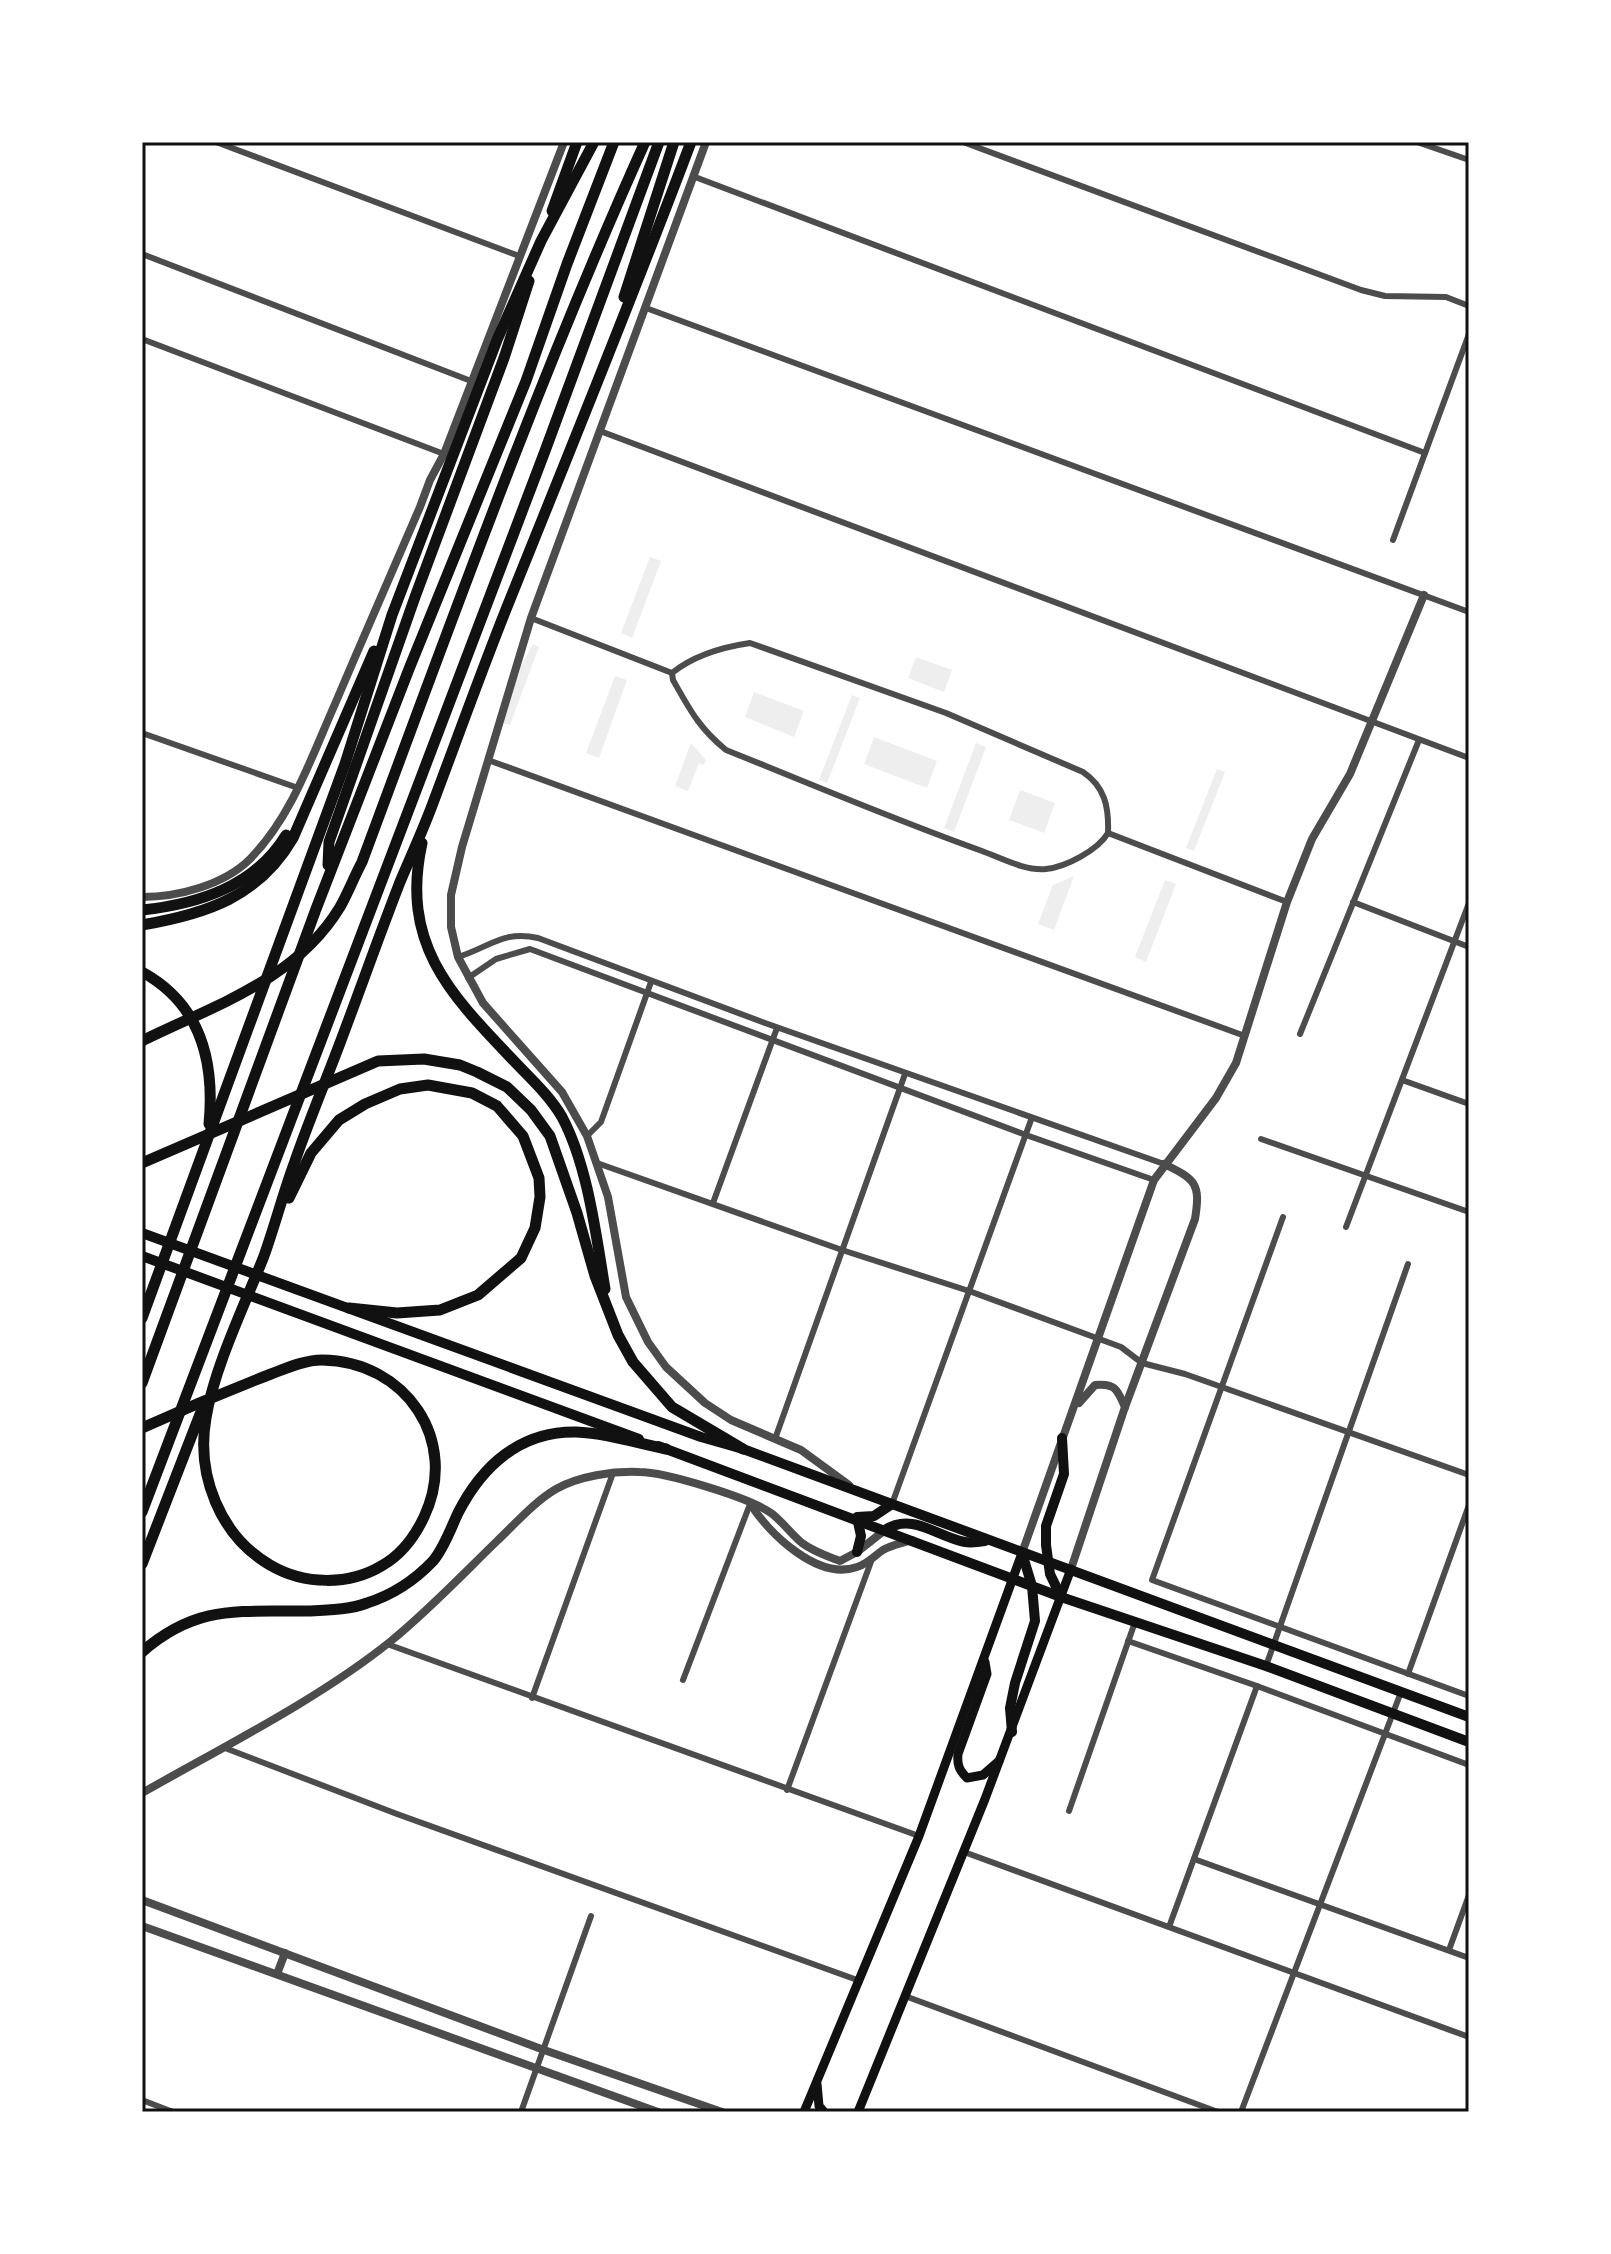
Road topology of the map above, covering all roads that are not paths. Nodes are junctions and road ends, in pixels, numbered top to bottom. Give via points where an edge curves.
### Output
1 (216, 142) edge
2 (564, 142) edge
3 (577, 142) edge
4 (594, 142) edge
5 (614, 142) edge
6 (645, 142) edge
7 (659, 142) edge
8 (674, 142) edge
9 (691, 142) edge
10 (706, 142) edge
11 (963, 142) edge
12 (1417, 142) edge
13 (1469, 160) edge
14 (695, 177) junction
15 (142, 254) edge
16 (519, 256) junction
17 (1469, 306) edge
18 (646, 308) junction
19 (1469, 334) edge
20 (142, 339) edge
21 (471, 381) junction
22 (595, 385) junction
23 (600, 431) junction
24 (1425, 453) junction
25 (444, 454) junction
26 (1393, 540) dead end
27 (1424, 595) junction
28 (1469, 612) edge
29 (392, 615) junction
30 (531, 618) junction
31 (672, 673) junction
32 (1372, 722) junction
33 (142, 733) edge
34 (1419, 740) junction
35 (1469, 758) edge
36 (488, 760) junction
37 (298, 788) junction
38 (307, 804) junction
39 (432, 808) junction
40 (1108, 833) junction
41 (328, 878) junction
42 (142, 897) edge
43 (1287, 902) junction
44 (1353, 902) junction
45 (1469, 903) edge
46 (142, 910) edge
47 (142, 925) edge
48 (1456, 942) junction
49 (1469, 947) edge
50 (458, 957) junction
51 (142, 972) edge
52 (468, 978) junction
53 (651, 982) junction
54 (646, 993) junction
55 (777, 1028) junction
56 (1300, 1034) dead end
57 (1245, 1036) junction
58 (773, 1040) junction
59 (142, 1041) edge
60 (905, 1074) junction
61 (1402, 1080) junction
62 (900, 1087) junction
63 (1469, 1104) edge
64 (1031, 1120) junction
65 (1026, 1135) junction
66 (210, 1136) junction
67 (587, 1136) junction
68 (1261, 1139) dead end
69 (142, 1163) edge
70 (597, 1163) junction
71 (1164, 1164) junction
72 (1365, 1176) junction
73 (1154, 1180) junction
74 (713, 1203) junction
75 (1469, 1212) edge
76 (1283, 1217) dead end
77 (276, 1224) junction
78 (1346, 1227) dead end
79 (142, 1233) edge
80 (842, 1250) junction
81 (142, 1256) edge
82 (1408, 1264) dead end
83 (969, 1291) junction
84 (149, 1296) junction
85 (349, 1308) junction
86 (142, 1310) edge
87 (608, 1312) junction
88 (142, 1318) edge
89 (1099, 1339) junction
90 (1142, 1363) junction
91 (221, 1367) junction
92 (142, 1383) edge
93 (1220, 1387) junction
94 (1125, 1407) junction
95 (1069, 1420) junction
96 (142, 1428) edge
97 (1348, 1431) junction
98 (1062, 1438) junction
99 (775, 1439) junction
100 (666, 1449) junction
101 (743, 1449) junction
102 (613, 1473) junction
103 (1469, 1475) edge
104 (859, 1493) junction
105 (750, 1504) junction
106 (892, 1504) junction
107 (1469, 1505) edge
108 (142, 1512) edge
109 (853, 1520) junction
110 (885, 1530) junction
111 (912, 1540) junction
112 (991, 1541) junction
113 (857, 1552) junction
114 (1022, 1553) junction
115 (872, 1559) junction
116 (1047, 1562) junction
117 (142, 1564) edge
118 (1071, 1569) junction
119 (1014, 1580) junction
120 (1032, 1586) junction
121 (1061, 1597) junction
122 (1135, 1622) junction
123 (1280, 1628) junction
124 (1128, 1641) junction
125 (387, 1644) junction
126 (1274, 1645) junction
127 (142, 1652) edge
128 (985, 1659) junction
129 (1266, 1666) junction
130 (1408, 1674) junction
131 (683, 1680) dead end
132 (1257, 1686) junction
133 (1401, 1692) junction
134 (1469, 1696) edge
135 (532, 1698) junction
136 (1392, 1715) junction
137 (1469, 1717) edge
138 (1012, 1732) junction
139 (1385, 1733) junction
140 (1469, 1742) edge
141 (223, 1747) junction
142 (1000, 1761) junction
143 (1469, 1765) edge
144 (787, 1790) junction
145 (142, 1793) edge
146 (1069, 1811) dead end
147 (919, 1836) junction
148 (964, 1852) junction
149 (1194, 1859) junction
150 (1469, 1895) edge
151 (142, 1900) edge
152 (1321, 1904) junction
153 (591, 1916) dead end
154 (142, 1926) edge
155 (1169, 1927) junction
156 (1449, 1950) junction
157 (285, 1953) junction
158 (1469, 1958) edge
159 (1296, 1972) junction
160 (277, 1974) junction
161 (860, 1981) junction
162 (905, 1996) junction
163 (1469, 2037) edge
164 (544, 2050) junction
165 (537, 2068) junction
166 (817, 2077) junction
167 (142, 2100) edge
168 (859, 2109) edge
169 (173, 2112) edge
170 (521, 2112) edge
171 (658, 2112) edge
172 (722, 2112) edge
173 (804, 2112) edge
174 (824, 2112) edge
175 (849, 2112) edge
176 (1218, 2112) edge
177 (1241, 2112) edge

1 - 16 street
2 - 16 street
3 - 41 highway via 329,842
4 - 29 highway via 512,303
5 - 41 highway via 526,381
6 - 59 highway via 587,272 362,862 339,907 311,944 278,973
7 - 108 highway
8 - 22 highway
9 - 22 highway
10 - 14 street
11 - 17 street via 1361,290 1385,296 1446,297
12 - 13 street
14 - 18 street
14 - 24 street
15 - 21 street
16 - 21 street
18 - 23 street
18 - 27 street
19 - 24 street
20 - 25 street
21 - 25 street
22 - 39 highway
23 - 30 street
23 - 32 street
24 - 26 street
25 - 37 street
27 - 28 street
27 - 32 street
29 - 38 highway
29 - 66 highway via 345,764
30 - 31 street
30 - 36 street
31 - 40 street via 698,723 726,750 946,838 1045,869 1093,848
31 - 40 street via 724,647 750,643 946,713 1093,779 1106,800
32 - 34 street
32 - 43 street via 1350,774 1312,839
33 - 37 street
34 - 35 street
34 - 44 street
36 - 50 street via 451,895
36 - 57 street
37 - 42 street via 287,812 236,870 202,887
38 - 46 highway via 279,847 245,877 205,899
38 - 47 highway via 275,866 243,890 197,913
39 - 77 highway via 298,1153
39 - 87 highway via 416,886 420,928 452,994 561,1116 576,1149
40 - 43 street
41 - 92 highway
43 - 57 street
44 - 48 street
44 - 56 street
45 - 48 street
48 - 49 street
48 - 61 street
50 - 52 street
50 - 53 street via 520,933
51 - 66 highway via 168,990 201,1035 212,1085
52 - 54 street via 496,959 530,949
52 - 67 street via 483,1003 562,1092
53 - 54 street
53 - 55 street
54 - 58 street
54 - 67 street via 601,1122
55 - 58 street
55 - 60 street
57 - 71 street via 1216,1098
58 - 62 street
58 - 74 street
60 - 62 street
60 - 64 street
61 - 63 street
61 - 72 street
62 - 65 street
62 - 80 street
64 - 65 street
64 - 71 street
65 - 73 street
65 - 83 street
66 - 84 highway
67 - 70 street
68 - 72 street
69 - 87 highway via 378,1061 424,1059 460,1065 507,1087 550,1136
70 - 74 street
70 - 99 street via 626,1297 648,1342 705,1403
71 - 73 street
71 - 90 street via 1186,1174 1199,1194 1195,1219
72 - 75 street
72 - 78 street
73 - 89 street
74 - 80 street
76 - 93 street
77 - 85 highway via 311,1153 339,1120 365,1104 400,1089 428,1085 472,1093 507,1115 523,1136 539,1178 535,1228 521,1258 478,1295 440,1310
77 - 91 highway
79 - 85 highway
80 - 83 street
80 - 99 street
81 - 100 highway
82 - 97 street
83 - 89 street
83 - 106 street
84 - 86 highway
84 - 88 highway
85 - 101 highway
87 - 101 highway via 633,1362 672,1407
89 - 90 street
89 - 95 street
90 - 93 street
90 - 94 street
91 - 96 highway via 206,1416 204,1458 215,1501 232,1534 256,1557 283,1573 312,1581 347,1580 383,1565 414,1538 432,1499 435,1457 427,1425 412,1399 386,1378 350,1363 305,1362 262,1378
91 - 117 highway
93 - 97 street
93 - 123 street via 1152,1580
94 - 95 street via 1114,1387 1095,1385
94 - 118 street
95 - 98 street
97 - 103 street
97 - 123 street
98 - 114 street
98 - 116 highway via 1064,1474 1046,1526
99 - 104 street via 801,1450
100 - 109 highway
100 - 127 highway via 576,1432 514,1448 480,1476 434,1559 405,1586 367,1603 324,1611 207,1616 172,1629
101 - 104 highway
102 - 105 street via 662,1474
102 - 125 street via 557,1489 533,1506
102 - 135 street
104 - 106 highway
105 - 113 street via 770,1512 819,1553 840,1561
105 - 115 street via 793,1551 824,1566 844,1571
105 - 131 street
106 - 109 highway
106 - 112 highway
107 - 130 street
109 - 110 highway
109 - 113 highway via 861,1536
110 - 111 highway
110 - 112 highway via 909,1522 966,1542
110 - 113 street
111 - 115 street via 885,1548
111 - 119 highway
112 - 114 highway
114 - 116 highway
114 - 119 main road
114 - 120 highway
115 - 144 street
116 - 118 highway
116 - 121 highway
118 - 121 main road
118 - 126 highway
119 - 120 highway
119 - 128 main road
120 - 121 highway
120 - 138 highway via 1035,1621 1015,1683
121 - 122 highway
121 - 138 main road
122 - 124 street
122 - 129 highway
123 - 126 street
123 - 130 street
124 - 132 street
124 - 146 street
125 - 135 street
125 - 141 street
126 - 129 street
126 - 133 highway
128 - 142 main road via 987,1674 958,1763 967,1778 976,1778
128 - 147 main road
129 - 136 highway
130 - 134 street
132 - 139 street
132 - 149 street
133 - 136 street
133 - 137 highway
135 - 144 street
136 - 139 street
136 - 140 highway
138 - 142 main road
139 - 143 street
139 - 152 street
141 - 145 street
141 - 161 street
142 - 148 main road
144 - 147 street
147 - 161 main road
148 - 155 street
148 - 162 main road
149 - 152 street
149 - 155 street
150 - 156 street
151 - 157 street
152 - 156 street
152 - 159 street
153 - 164 street
154 - 160 street
155 - 159 street
156 - 158 street
157 - 160 street
157 - 164 street
159 - 163 street
159 - 177 street
160 - 165 street
161 - 166 main road
162 - 168 main road
162 - 176 street
164 - 165 street
164 - 172 street
165 - 170 street
165 - 171 street
166 - 173 main road
166 - 174 main road
167 - 169 street
168 - 175 main road

